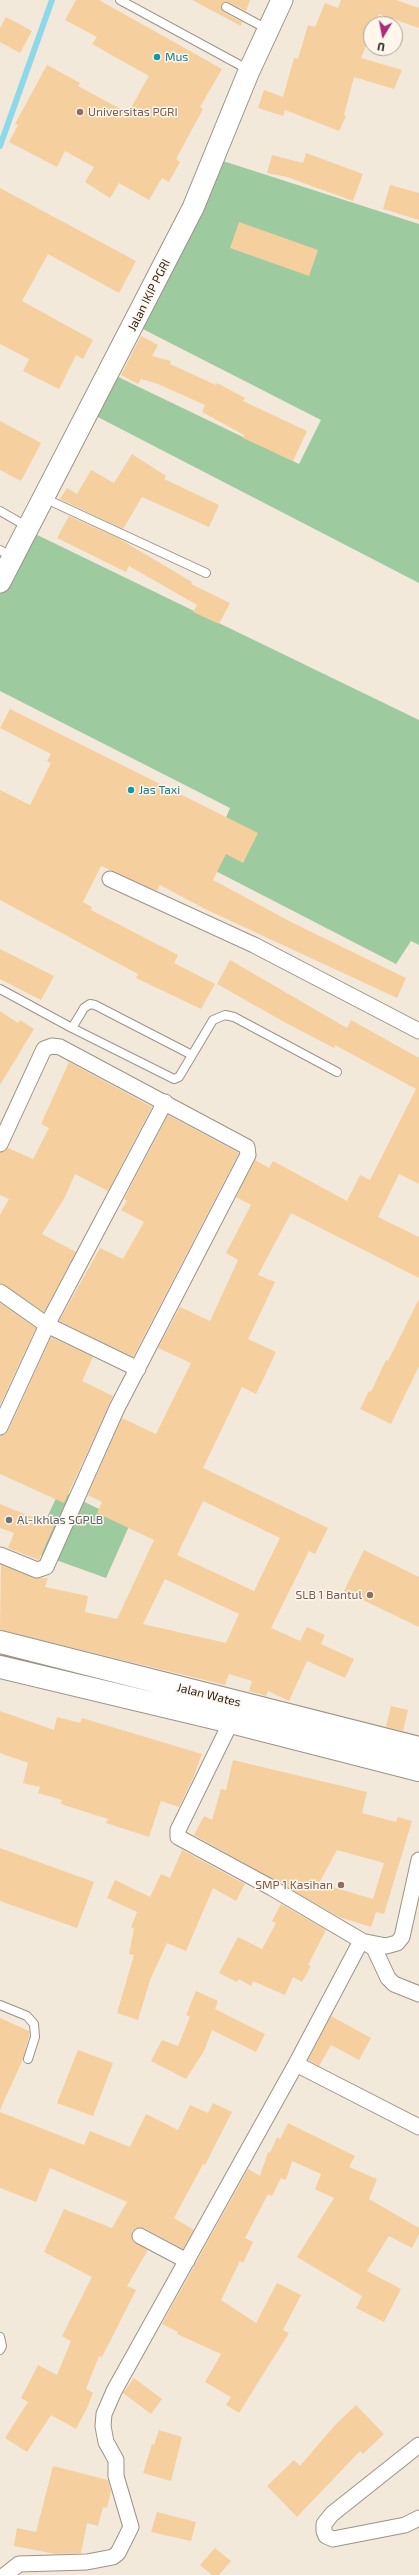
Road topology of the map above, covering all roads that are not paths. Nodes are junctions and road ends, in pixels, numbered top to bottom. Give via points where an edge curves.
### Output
1 (120, 0) edge
2 (282, 0) edge
3 (226, 7) dead end
4 (268, 30) junction
5 (249, 71) junction
6 (44, 498) junction
7 (0, 511) edge
8 (29, 527) junction
9 (6, 554) edge
10 (206, 573) dead end
11 (0, 582) edge
12 (110, 880) dead end
13 (0, 989) edge
14 (72, 1028) junction
15 (419, 1031) edge
16 (192, 1055) junction
17 (337, 1072) dead end
18 (165, 1102) junction
19 (0, 1144) edge
20 (0, 1292) edge
21 (47, 1325) junction
22 (138, 1369) junction
23 (0, 1427) edge
24 (0, 1555) edge
25 (0, 1642) edge
26 (0, 1668) edge
27 (231, 1722) junction
28 (419, 1748) edge
29 (419, 1770) edge
30 (419, 1860) edge
31 (361, 1941) junction
32 (419, 1994) edge
33 (0, 2005) edge
34 (28, 2059) dead end
35 (296, 2064) junction
36 (419, 2127) edge
37 (140, 2236) dead end
38 (187, 2261) junction
39 (0, 2337) edge
40 (0, 2350) edge
41 (419, 2445) edge
42 (419, 2518) edge
43 (5, 2575) edge

1 - 5 lane
2 - 4 main road, Jalan IKIP PGRI
3 - 4 lane
4 - 5 main road, Jalan IKIP PGRI
5 - 6 main road, Jalan IKIP PGRI via 193,208
6 - 8 main road, Jalan IKIP PGRI
6 - 10 lane
7 - 8 lane
8 - 9 main road, Jalan IKIP PGRI
9 - 11 main road, Jalan IKIP PGRI
12 - 15 street via 254,945
13 - 14 lane
14 - 16 lane via 84,1008 90,1004 95,1005
14 - 16 lane via 172,1079 179,1077
16 - 17 lane via 213,1020 225,1015 234,1017
18 - 19 street via 60,1046 52,1046 44,1049
18 - 21 street
18 - 22 street via 247,1147 248,1155
20 - 21 street
21 - 22 street
21 - 23 street
22 - 24 street via 117,1408 46,1567 37,1570
25 - 28 main road, Jalan Wates
26 - 27 main road, Jalan Wates
27 - 29 main road, Jalan Wates
27 - 31 street via 178,1830 178,1837 272,1888
30 - 31 street via 402,1937 397,1943 386,1946
31 - 32 street via 374,1948 388,1978 394,1984
31 - 35 street
33 - 34 lane via 27,2016 34,2024 35,2037
35 - 36 street
35 - 38 street
37 - 38 street
38 - 43 street via 114,2391 104,2414 106,2442 116,2460 116,2476 131,2527 118,2553 113,2557 94,2561 19,2564
39 - 40 lane
41 - 42 street via 332,2514 324,2524 324,2531 326,2536 333,2539 405,2525

